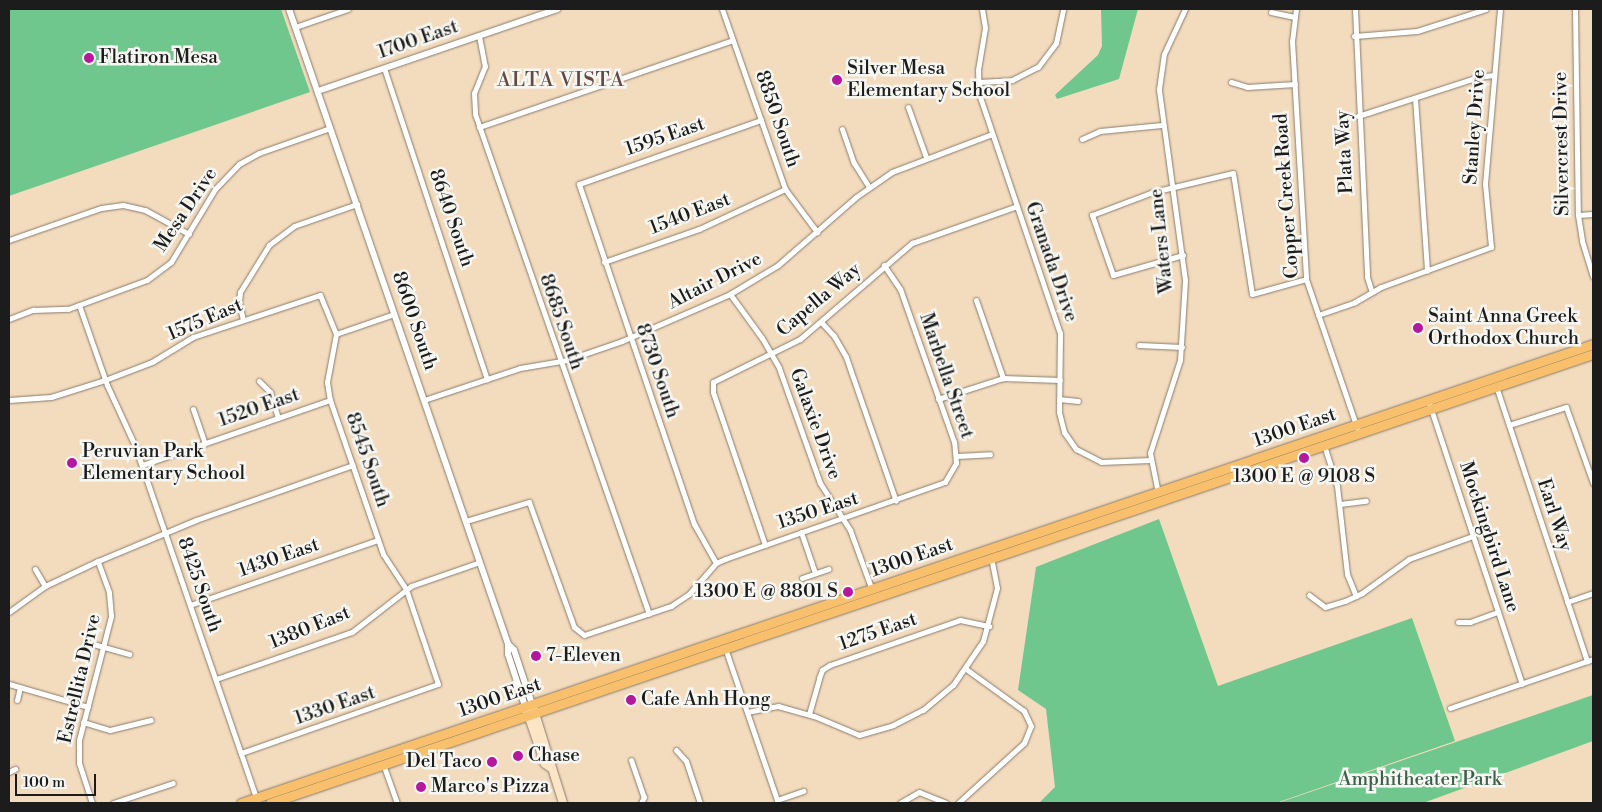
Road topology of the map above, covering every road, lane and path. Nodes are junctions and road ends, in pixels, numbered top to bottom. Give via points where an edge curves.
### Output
1 (289, 9) edge
2 (348, 9) edge
3 (557, 9) edge
4 (722, 9) edge
5 (982, 9) edge
6 (1063, 9) edge
7 (1185, 9) edge
8 (1296, 9) edge
9 (1355, 9) edge
10 (1486, 9) edge
11 (1500, 9) edge
12 (1575, 9) edge
13 (547, 10) edge
14 (1271, 12) dead end
15 (1294, 17) junction
16 (295, 27) junction
17 (478, 36) junction
18 (1354, 36) junction
19 (733, 40) junction
20 (384, 68) junction
21 (1494, 74) junction
22 (978, 82) junction
23 (1231, 82) dead end
24 (1295, 84) junction
25 (318, 91) junction
26 (1415, 98) junction
27 (908, 107) dead end
28 (1358, 116) junction
29 (761, 120) junction
30 (1162, 125) junction
31 (330, 128) junction
32 (480, 128) junction
33 (842, 129) dead end
34 (992, 134) junction
35 (1082, 139) dead end
36 (926, 157) junction
37 (579, 184) joint
38 (869, 187) junction
39 (1172, 188) junction
40 (785, 190) junction
41 (357, 204) junction
42 (1017, 206) junction
43 (1593, 214) edge
44 (1578, 215) junction
45 (817, 232) junction
46 (189, 234) junction
47 (9, 240) edge
48 (1183, 255) junction
49 (604, 262) junction
50 (884, 265) junction
51 (1428, 271) junction
52 (1593, 276) edge
53 (1306, 279) junction
54 (1372, 292) junction
55 (730, 294) junction
56 (976, 300) dead end
57 (79, 305) junction
58 (394, 314) junction
59 (1318, 315) junction
60 (9, 318) edge
61 (243, 320) junction
62 (821, 322) junction
63 (336, 334) junction
64 (630, 338) junction
65 (1593, 344) edge
66 (1139, 345) dead end
67 (1182, 347) junction
68 (1593, 354) edge
69 (772, 355) junction
70 (559, 362) junction
71 (1003, 378) junction
72 (487, 379) junction
73 (105, 380) junction
74 (1060, 380) junction
75 (259, 381) dead end
76 (1495, 382) junction
77 (938, 399) junction
78 (9, 400) edge
79 (330, 400) junction
80 (424, 400) junction
81 (1060, 400) junction
82 (1078, 401) dead end
83 (1430, 404) junction
84 (194, 409) dead end
85 (278, 418) junction
86 (1356, 424) junction
87 (1509, 425) junction
88 (1359, 434) junction
89 (205, 443) junction
90 (1324, 445) junction
91 (990, 454) dead end
92 (957, 456) junction
93 (1150, 460) junction
94 (142, 465) junction
95 (353, 466) junction
96 (1593, 483) edge
97 (929, 489) joint
98 (1160, 496) junction
99 (896, 501) junction
100 (1366, 501) dead end
101 (1340, 504) junction
102 (843, 519) junction
103 (466, 521) junction
104 (165, 532) junction
105 (801, 532) junction
106 (1473, 536) junction
107 (378, 540) junction
108 (765, 545) junction
109 (991, 558) junction
110 (98, 561) junction
111 (480, 562) junction
112 (716, 563) junction
113 (35, 569) dead end
114 (828, 569) dead end
115 (815, 573) junction
116 (802, 578) dead end
117 (45, 586) junction
118 (406, 589) junction
119 (873, 593) junction
120 (1593, 593) edge
121 (1309, 595) dead end
122 (1356, 596) junction
123 (1567, 602) junction
124 (190, 605) junction
125 (9, 612) edge
126 (1498, 612) junction
127 (649, 614) junction
128 (1458, 622) dead end
129 (989, 626) junction
130 (86, 642) dead end
131 (723, 644) junction
132 (105, 647) junction
133 (129, 654) dead end
134 (1593, 658) edge
135 (1587, 661) junction
136 (966, 669) junction
137 (216, 679) junction
138 (9, 684) edge
139 (438, 684) joint
140 (1522, 684) junction
141 (20, 687) junction
142 (17, 700) dead end
143 (88, 707) junction
144 (1450, 708) dead end
145 (530, 709) junction
146 (747, 712) junction
147 (809, 714) junction
148 (151, 720) dead end
149 (83, 722) junction
150 (676, 750) dead end
151 (241, 754) junction
152 (382, 760) junction
153 (631, 760) dead end
154 (16, 769) dead end
155 (9, 772) edge
156 (173, 783) dead end
157 (803, 791) dead end
158 (257, 801) edge
159 (778, 801) edge
160 (92, 803) edge
161 (113, 803) edge
162 (241, 803) edge
163 (270, 803) edge
164 (397, 803) edge
165 (563, 803) edge
166 (641, 803) edge
167 (700, 803) edge
168 (900, 803) edge
169 (946, 803) edge
170 (958, 803) edge

1 - 16 street, 8600 South
2 - 16 street
3 - 13 street, 1700 East
4 - 19 street, 8850 South
5 - 22 street, Granada Drive via 984,41
6 - 22 street via 1056,42 1038,67 1012,80
7 - 30 street, Waters Lane via 1170,38 1161,72
8 - 15 street, Copper Creek Road
9 - 18 street, Plata Way
10 - 18 street via 1417,31
11 - 21 street, Stanley Drive
12 - 44 street, Silvercrest Drive
13 - 17 street, 1700 East
14 - 15 street
15 - 24 street, Copper Creek Road
16 - 25 street, 8600 South
17 - 20 street, 1700 East
17 - 32 street, 8685 South via 485,66 473,100
18 - 28 street, Plata Way
19 - 29 street, 8850 South
19 - 32 street
20 - 25 street, 1700 East
20 - 72 street, 8640 South
21 - 26 street
21 - 51 street, Stanley Drive via 1485,184 1491,247
22 - 34 street, Granada Drive
23 - 24 street via 1247,87
24 - 53 street, Copper Creek Road
25 - 31 street, 8600 South
26 - 28 street
26 - 51 street
27 - 36 street
28 - 54 street, Plata Way via 1367,277
29 - 37 street, 1595 East
29 - 40 street, 8850 South
30 - 35 street via 1100,132
30 - 39 street, Waters Lane
31 - 41 street, 8600 South
31 - 46 street, Mesa Drive via 259,153 239,164 215,189
32 - 70 street, 8685 South
33 - 38 street via 854,163
34 - 36 street, Altair Drive
34 - 42 street, Granada Drive
36 - 38 street, Altair Drive via 892,172
37 - 49 street, 8730 South
38 - 45 street, Altair Drive
39 - 48 street, Waters Lane
39 - 48 street via 1092,214 1113,275
39 - 53 street via 1233,173 1252,294
40 - 45 street, 8850 South
40 - 49 street, 1540 East via 699,229
41 - 58 street, 8600 South
41 - 61 street via 294,226 269,245 240,292 238,303
42 - 50 street, Capella Way via 922,239
42 - 74 street, Granada Drive via 1060,333
43 - 44 street
44 - 52 street, Silvercrest Drive
45 - 55 street, Altair Drive via 778,265
46 - 47 street via 146,210 123,205 101,208
46 - 57 street, Mesa Drive via 171,262 147,280
48 - 67 street, Waters Lane
49 - 64 street, 8730 South
50 - 62 street, Capella Way
50 - 77 street, Marbella Street via 900,289
51 - 54 street
53 - 59 street, Copper Creek Road
54 - 59 street
55 - 64 street, Altair Drive
55 - 69 street, Galaxie Drive
56 - 71 street
57 - 60 street, Mesa Drive via 58,310 33,310
57 - 73 street, 8425 South
58 - 63 street
58 - 80 street, 8600 South
59 - 86 street, Copper Creek Road
61 - 63 street, 1575 East via 320,295
61 - 73 street, 1575 East via 193,337 152,362
62 - 69 street, Capella Way
62 - 99 street via 846,357
63 - 79 street, 8545 South via 327,382
64 - 70 street, Altair Drive
64 - 112 street, 8730 South via 694,524
65 - 76 main road, 1300 East
66 - 67 street
67 - 93 street, Waters Lane via 1152,442
68 - 76 main road, 1300 East
69 - 102 street, Galaxie Drive via 820,483
69 - 108 street, Capella Way via 719,377 712,387
70 - 72 street, Altair Drive via 527,366
70 - 127 street, 8685 South
71 - 74 street
71 - 77 street
72 - 80 street, Altair Drive
73 - 78 street, 1575 East via 51,396
73 - 94 street, 8425 South
74 - 81 street, Granada Drive
75 - 85 street via 270,392
76 - 83 main road, 1300 East
76 - 87 street, Earl Way
77 - 92 street, Marbella Street
79 - 85 street, 1520 East
79 - 95 street, 8545 South
80 - 103 street, 8600 South
81 - 82 street
81 - 93 street, Granada Drive via 1064,432 1084,455 1110,463
83 - 86 main road, 1300 East
83 - 88 main road, 1300 East
83 - 106 street, Mockingbird Lane
84 - 89 street
85 - 89 street, 1520 East
86 - 88 street, Copper Creek Road
86 - 98 main road, 1300 East
87 - 96 street via 1566,407
87 - 123 street, Earl Way
88 - 90 main road, 1300 East
89 - 94 street, 1520 East
90 - 98 main road, 1300 East
90 - 101 street
91 - 92 street
92 - 97 street, Marbella Street via 951,475
93 - 98 street, Waters Lane
94 - 104 street, 8425 South
95 - 104 street
95 - 107 street, 8545 South
97 - 99 street, 1350 East
98 - 109 main road, 1300 East
98 - 119 main road, 1300 East
99 - 102 street, 1350 East
100 - 101 street
101 - 122 street via 1347,574
102 - 105 street, 1350 East
102 - 119 street, Galaxie Drive via 855,541
103 - 111 street, 8600 South
103 - 127 street via 529,502 580,635 590,635
104 - 110 street
104 - 124 street, 8425 South
105 - 108 street, 1350 East
105 - 115 street
106 - 122 street via 1410,559
106 - 126 street, Mockingbird Lane
107 - 118 street, 8545 South via 387,561
107 - 124 street, 1430 East
108 - 112 street, 1350 East
109 - 119 main road, 1300 East
109 - 129 street via 997,576 996,601
110 - 117 street
110 - 132 street, Estrellita Drive via 111,604
111 - 118 street, 1380 East
111 - 145 street, 8600 South via 508,644 508,654
112 - 127 street via 689,594
113 - 117 street
114 - 115 street
115 - 116 street
117 - 125 street
118 - 137 street, 1380 East via 352,632
118 - 139 street, 8545 South
119 - 131 main road, 1300 East
120 - 123 street
121 - 122 street via 1325,607
123 - 135 street, Earl Way
124 - 137 street, 8425 South
126 - 128 street via 1470,622
126 - 140 street, Mockingbird Lane
129 - 136 street
129 - 147 street, 1275 East via 960,620 830,665 822,670
130 - 132 street
131 - 145 main road, 1300 East
131 - 146 street
132 - 133 street
132 - 143 street, Estrellita Drive
134 - 135 street
135 - 140 street
136 - 147 street via 938,699 908,719 865,735 847,732
136 - 170 street via 1028,715 1031,726 1028,737
137 - 151 street, 8425 South
138 - 141 street
139 - 151 street, 1330 East
140 - 144 street
141 - 142 street
141 - 143 street
143 - 149 street, Estrellita Drive
145 - 152 main road, 1300 East
145 - 165 main road, 8600 South via 544,764 550,768
146 - 147 street via 773,706
146 - 159 street
148 - 149 street via 110,730
149 - 160 street, Estrellita Drive via 78,756
150 - 167 street via 686,761
151 - 158 street, 8425 South
152 - 158 main road, 1300 East
152 - 163 main road, 1300 East
152 - 164 street
153 - 166 street via 644,797
154 - 155 street
156 - 161 street
157 - 159 street
158 - 162 main road, 1300 East
168 - 169 street via 907,796 925,792

